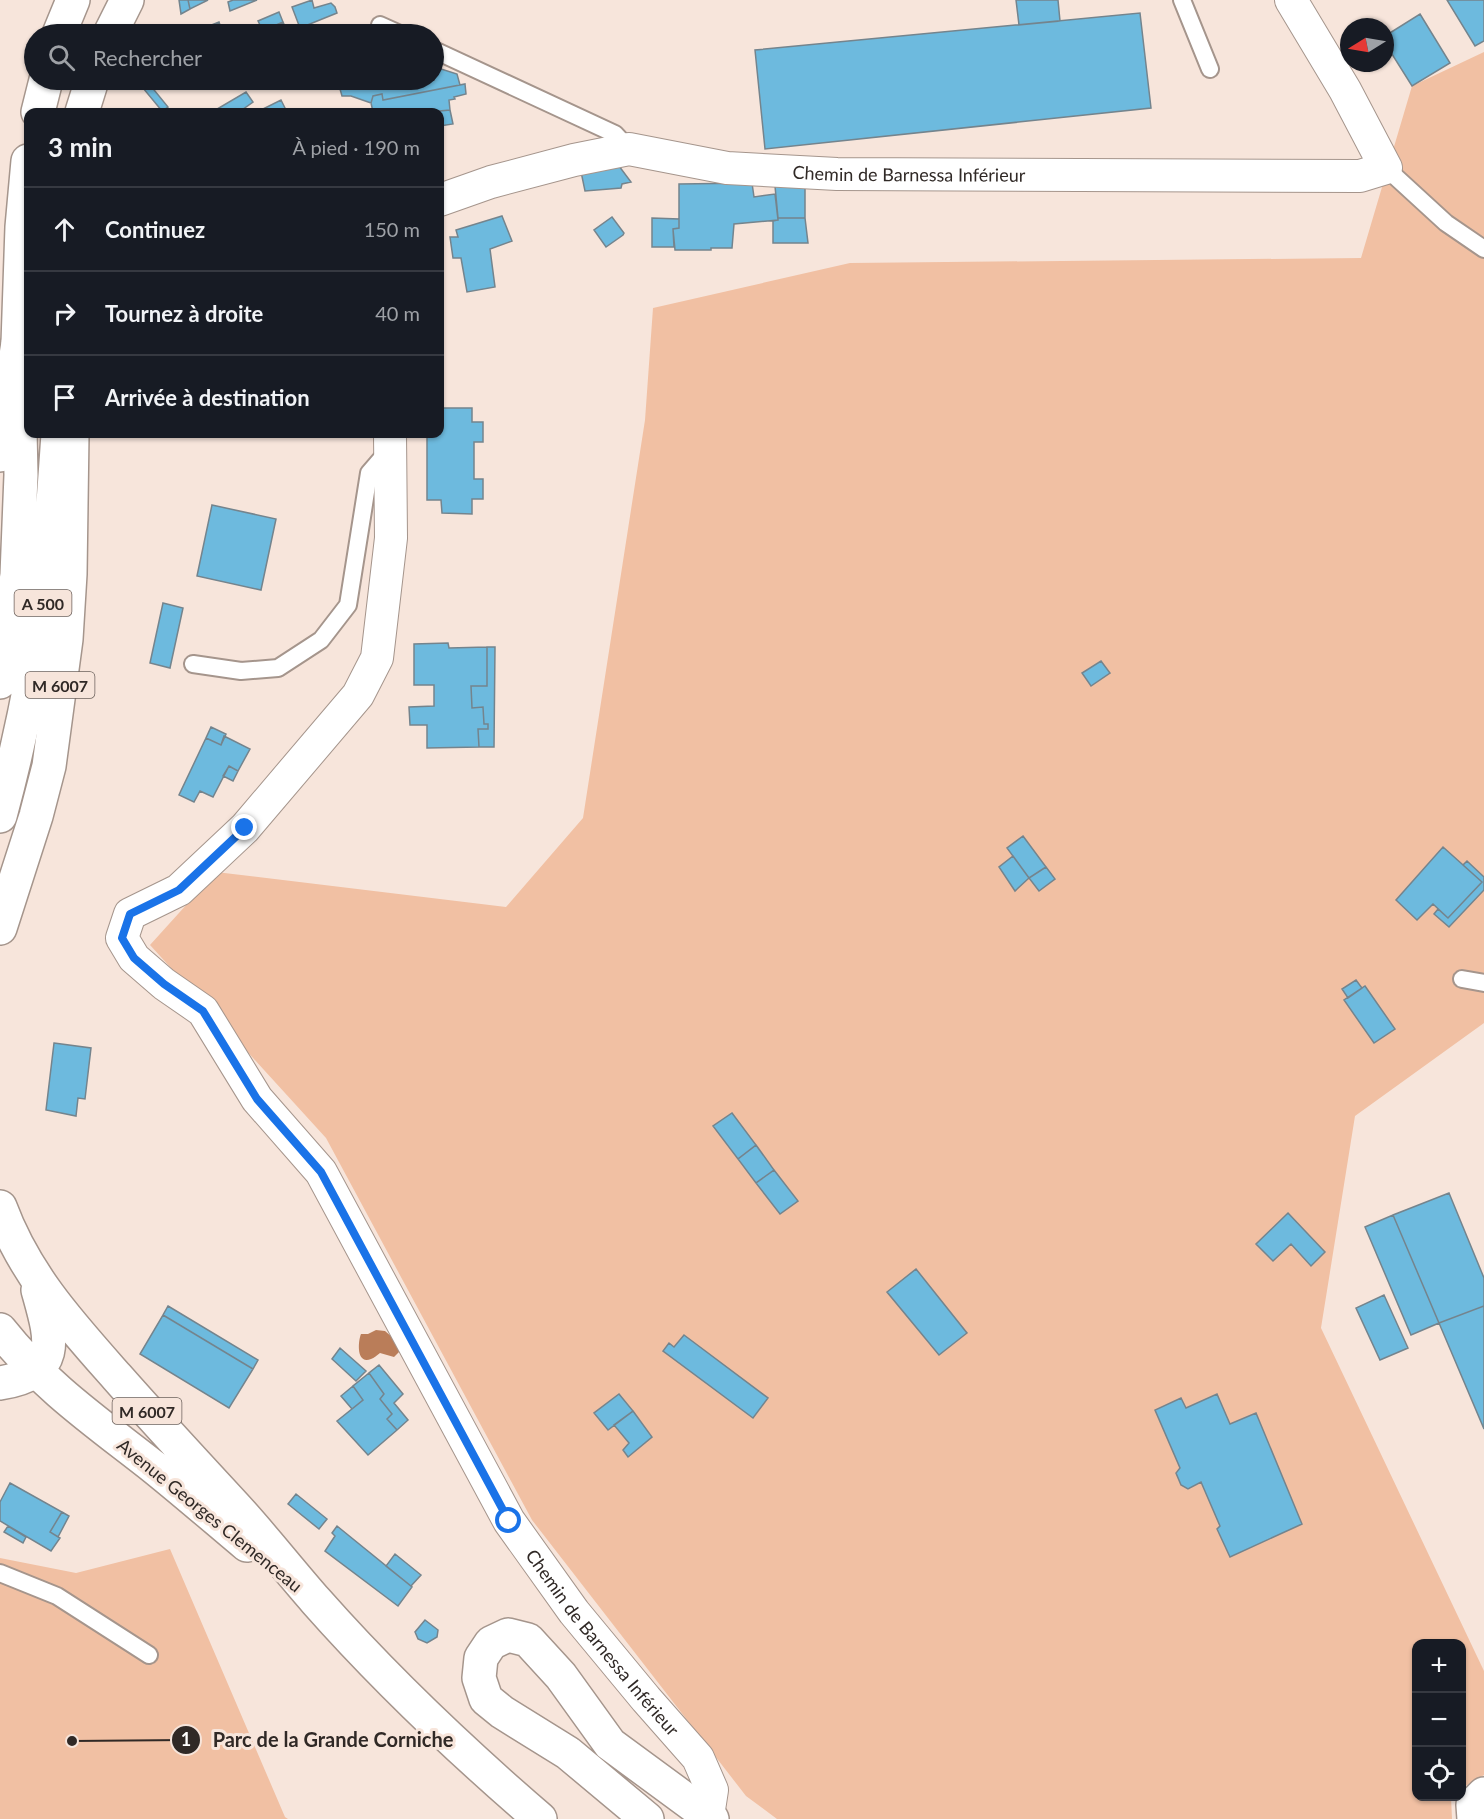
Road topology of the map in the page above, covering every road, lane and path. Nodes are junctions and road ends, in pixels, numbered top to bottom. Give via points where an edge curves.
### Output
1 (73, 0) edge
2 (127, 0) edge
3 (1182, 0) edge
4 (1291, 0) edge
5 (63, 24) edge
6 (115, 24) edge
7 (444, 55) edge
8 (1210, 69) dead end
9 (44, 90) edge
10 (89, 90) edge
11 (39, 108) edge
12 (83, 108) edge
13 (628, 149) junction
14 (1386, 168) junction
15 (444, 199) edge
16 (24, 205) edge
17 (1484, 249) edge
18 (18, 343) junction
19 (58, 438) edge
20 (72, 438) edge
21 (390, 441) edge
22 (0, 455) edge
23 (193, 664) dead end
24 (0, 682) edge
25 (0, 816) edge
26 (0, 928) edge
27 (1462, 979) dead end
28 (1484, 983) edge
29 (0, 1207) edge
30 (34, 1276) junction
31 (0, 1330) edge
32 (35, 1370) junction
33 (0, 1383) edge
34 (0, 1573) edge
35 (316, 1601) junction
36 (149, 1655) dead end
37 (1484, 1794) edge
38 (710, 1818) edge
39 (540, 1819) edge
40 (647, 1819) edge
41 (1474, 1819) edge

1 - 5 main road
2 - 6 main road
3 - 8 lane
4 - 14 street
7 - 13 lane via 615,134
9 - 11 main road
10 - 12 main road
13 - 14 street, Chemin de Barnessa Inférieur via 727,168 837,174 1360,176
13 - 15 street, Chemin de Barnessa Inférieur via 491,182
14 - 17 lane via 1446,223
16 - 18 main road
18 - 22 main road
18 - 24 main road, A 500 via 18,575
19 - 25 main road, A 500 via 42,612
20 - 26 main road, M 6007 via 66,639 49,766
21 - 23 lane via 369,473 348,605 321,640 278,668 241,671
21 - 38 street, Chemin de Barnessa Inférieur via 391,538 376,658 358,695 245,828 179,890 130,914 122,938 134,958 203,1011 257,1099 321,1172 509,1521 574,1612 698,1758 712,1790
27 - 28 lane
29 - 30 main road, Avenue Georges Clemenceau / M 6007
30 - 32 main road, M 6007 via 47,1318 49,1344 45,1360
30 - 35 main road, Avenue Georges Clemenceau / M 6007 via 70,1325
31 - 32 main road, Avenue Georges Clemenceau / M 6007
32 - 33 main road via 19,1380
32 - 35 main road, Avenue Georges Clemenceau / M 6007 via 74,1406
34 - 36 lane via 57,1596
35 - 39 main road, Avenue Georges Clemenceau / M 6007 via 397,1688
37 - 41 main road via 1473,1805
38 - 40 main road via 610,1744 561,1676 528,1640 508,1635 491,1643 481,1658 479,1678 486,1699 568,1753

